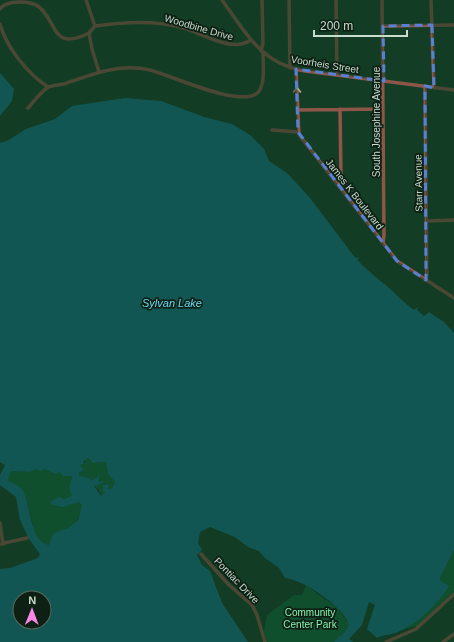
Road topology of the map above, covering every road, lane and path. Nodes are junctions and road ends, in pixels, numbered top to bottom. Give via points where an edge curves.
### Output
1 (86, 0) edge
2 (222, 0) edge
3 (262, 0) edge
4 (289, 0) edge
5 (336, 0) edge
6 (382, 0) edge
7 (431, 0) edge
8 (0, 9) edge
9 (0, 24) edge
10 (432, 25) junction
11 (454, 25) edge
12 (95, 26) junction
13 (383, 26) junction
14 (89, 33) junction
15 (251, 40) junction
16 (262, 52) junction
17 (290, 68) junction
18 (296, 69) junction
19 (99, 72) junction
20 (337, 75) junction
21 (383, 81) junction
22 (424, 86) junction
23 (48, 87) junction
24 (434, 88) junction
25 (454, 90) edge
26 (28, 108) dead end
27 (383, 108) junction
28 (340, 109) junction
29 (297, 110) junction
30 (272, 130) dead end
31 (298, 132) junction
32 (339, 187) junction
33 (454, 220) edge
34 (427, 221) junction
35 (383, 243) junction
36 (426, 280) junction
37 (454, 298) edge
38 (0, 523) edge
39 (27, 538) dead end
40 (1, 544) edge
41 (201, 554) dead end
42 (454, 594) edge
43 (454, 634) edge
44 (265, 642) edge
45 (386, 642) edge
46 (443, 642) edge

1 - 12 street
2 - 15 street, Voorheis Street
3 - 16 street
4 - 17 street
5 - 20 street
6 - 13 street, South Josephine Avenue
7 - 10 street
8 - 14 street via 9,1 28,2 41,8 53,29 63,38 76,38
9 - 23 street via 13,52
10 - 11 street
10 - 13 street
10 - 24 street
12 - 14 street
12 - 15 street, Woodbine Drive via 126,22 155,23 183,28 229,44 242,44
13 - 21 street, South Josephine Avenue
14 - 19 street
15 - 16 street, Voorheis Street
16 - 17 street, Voorheis Street
16 - 19 street via 260,90 247,96 202,89 149,70 119,69
17 - 18 street, Voorheis Street
18 - 20 street, Voorheis Street
29 -> 18 street
19 - 23 street
20 - 21 street, Voorheis Street
21 - 22 street, Voorheis Street
21 - 27 street, South Josephine Avenue
22 - 24 street, Voorheis Street
22 - 34 street, Starr Avenue
23 - 26 street
24 - 25 street, Voorheis Street
27 - 28 street
27 - 35 street, South Josephine Avenue
28 - 29 street
28 - 32 street
29 - 31 street
30 - 31 street
31 - 32 street, James K Boulevard
32 - 35 street, James K Boulevard
33 - 34 street
34 - 36 street, Starr Avenue
35 - 36 street, James K Boulevard via 398,262
36 - 37 street, James K Boulevard
38 - 40 street
39 - 40 street
41 - 44 street, Pontiac Drive via 220,576 253,606
42 - 45 street via 416,629
43 - 46 street

